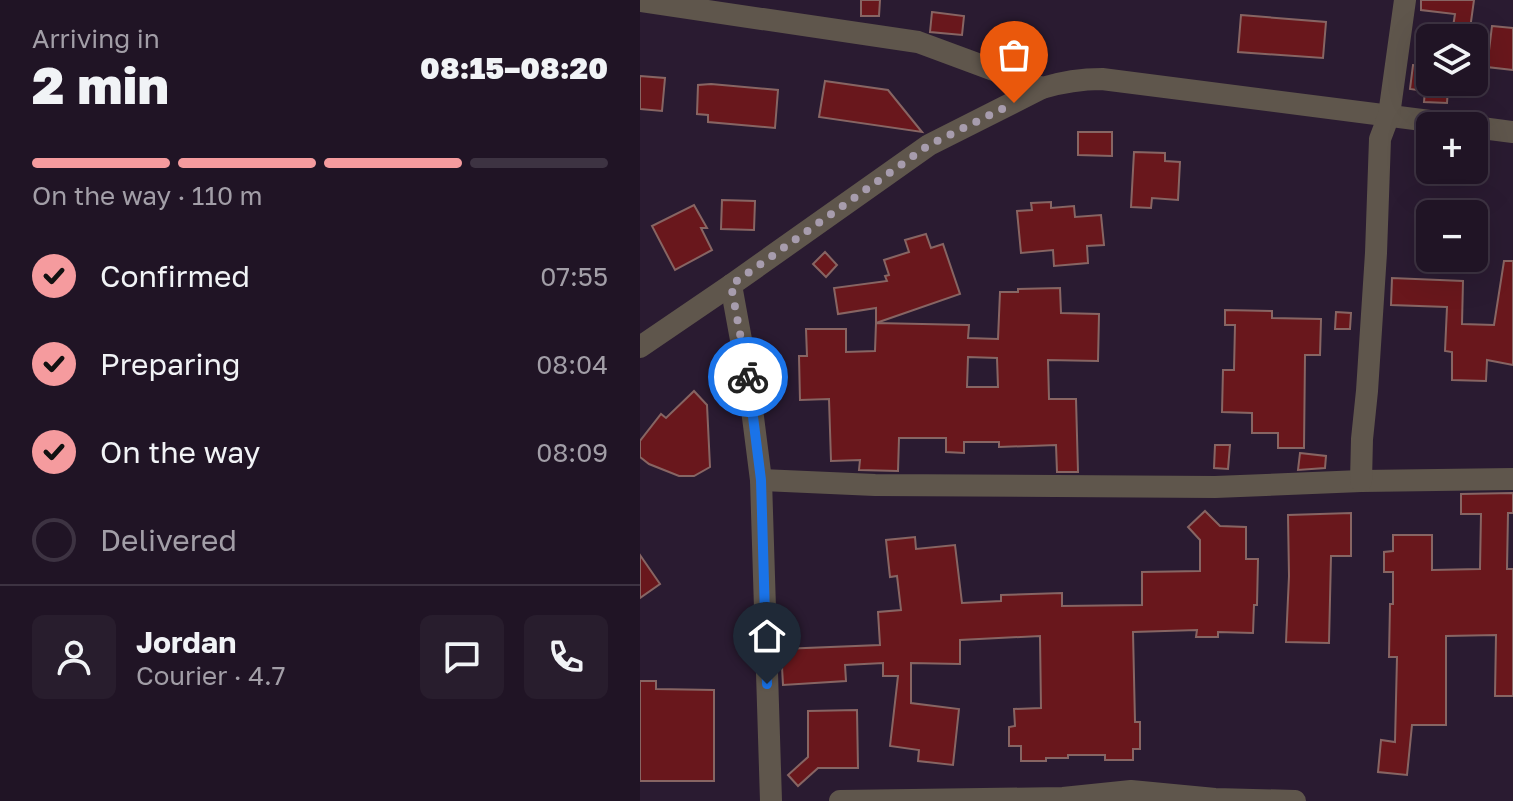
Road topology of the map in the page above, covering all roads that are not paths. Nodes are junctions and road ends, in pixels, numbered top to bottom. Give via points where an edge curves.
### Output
1 (1405, 0) edge
2 (640, 1) edge
3 (1042, 88) junction
4 (1389, 115) junction
5 (1416, 119) edge
6 (1488, 128) edge
7 (1513, 132) edge
8 (731, 285) junction
9 (640, 347) edge
10 (1513, 479) edge
11 (761, 480) junction
12 (1361, 481) junction
13 (771, 801) edge
14 (840, 801) edge
15 (1295, 801) edge

1 - 4 street
2 - 3 street via 918,42
3 - 4 street via 1102,79
3 - 8 street via 929,145
4 - 5 street
4 - 12 street via 1380,139
6 - 7 street
8 - 9 street
8 - 11 street
10 - 12 street
11 - 12 street via 1215,487
11 - 13 street
14 - 15 street via 1063,798 1131,791

